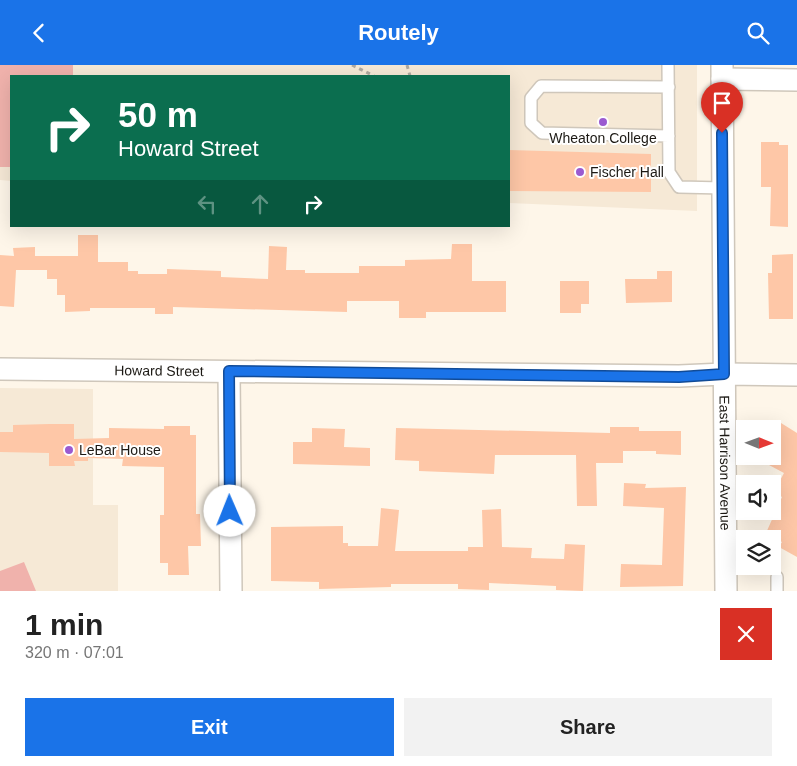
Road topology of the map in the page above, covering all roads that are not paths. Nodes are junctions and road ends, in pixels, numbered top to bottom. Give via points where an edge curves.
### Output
1 (668, 65) edge
2 (722, 72) edge
3 (797, 80) edge
4 (669, 87) junction
5 (669, 136) junction
6 (722, 188) junction
7 (0, 369) edge
8 (229, 371) junction
9 (724, 374) junction
10 (797, 375) edge
11 (777, 577) dead end
12 (231, 591) edge
13 (726, 591) edge
14 (777, 591) edge

1 - 4 lane
2 - 3 street
2 - 6 street, East Harrison Avenue
4 - 5 lane
4 - 5 lane via 541,86 531,98 531,123 542,133
5 - 6 lane via 669,172 679,187
6 - 9 street, East Harrison Avenue
7 - 8 street, Howard Street
8 - 9 street, Howard Street via 679,377
8 - 12 street
9 - 10 street, Howard Street
9 - 13 street, East Harrison Avenue
11 - 14 lane

